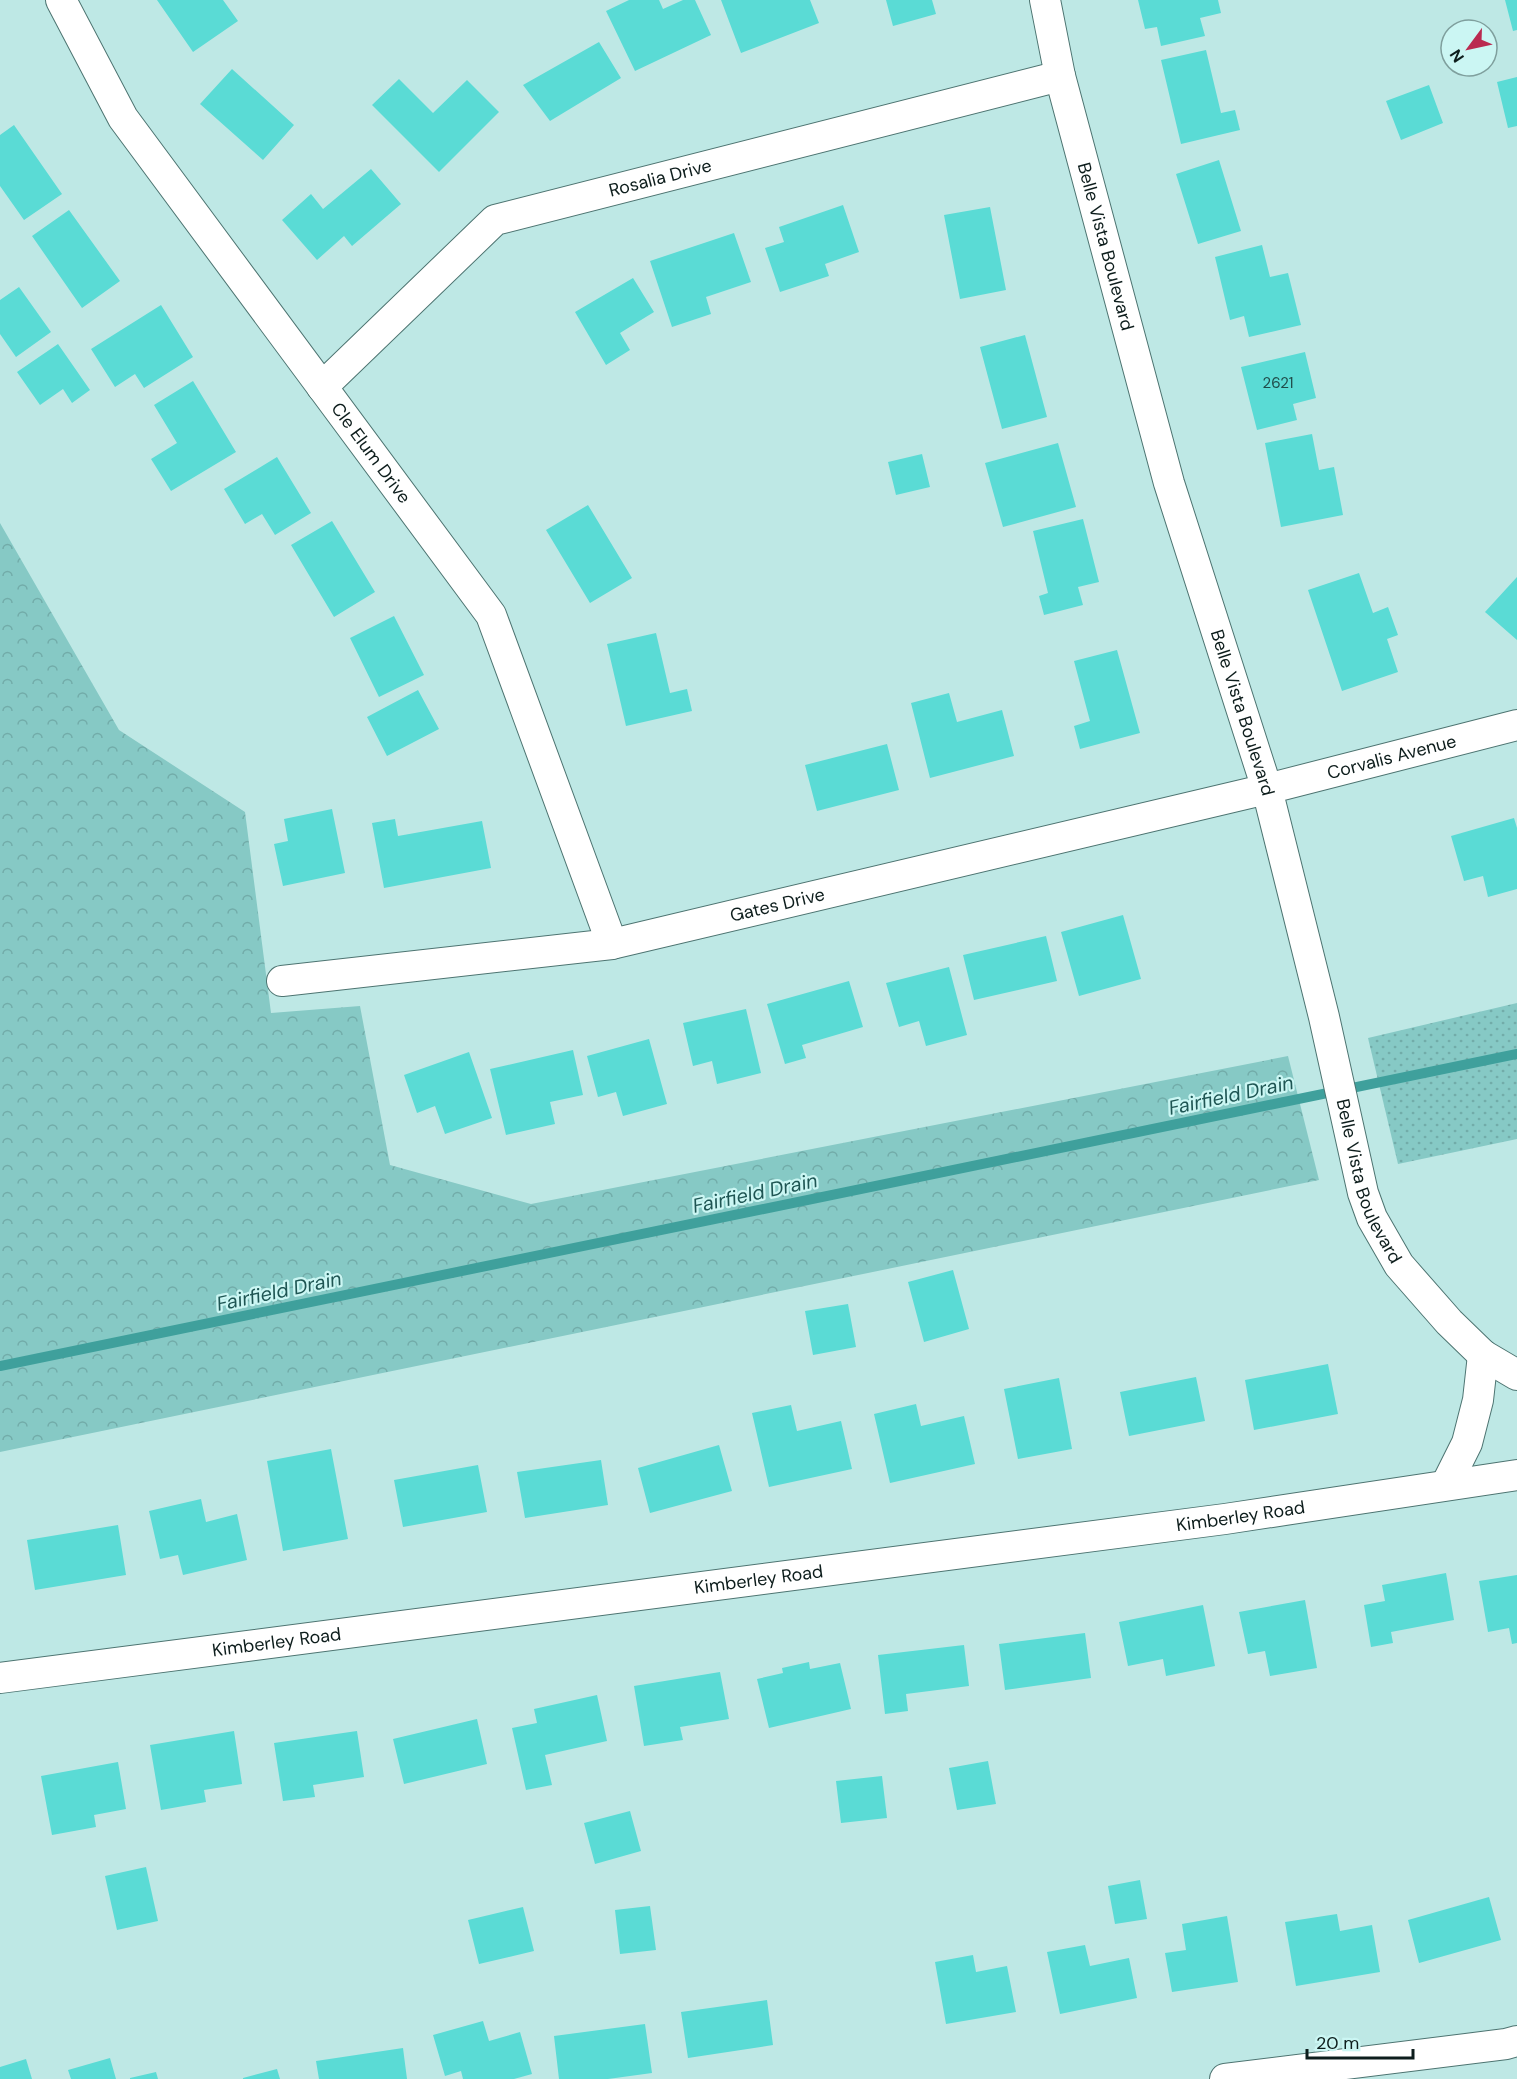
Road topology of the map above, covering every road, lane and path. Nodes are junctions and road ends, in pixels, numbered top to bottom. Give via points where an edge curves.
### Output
1 (61, 0) edge
2 (1045, 0) edge
3 (1060, 76) junction
4 (322, 387) junction
5 (1517, 725) edge
6 (1267, 789) junction
7 (612, 944) junction
8 (282, 981) dead end
9 (1483, 1355) junction
10 (1517, 1375) edge
11 (1517, 1475) edge
12 (1446, 1485) junction
13 (0, 1678) edge
14 (1517, 2041) edge
15 (1225, 2079) edge

1 - 4 street, Cle Elum Drive via 123,118
2 - 3 street, Belle Vista Boulevard
3 - 4 street, Rosalia Drive via 495,220
3 - 6 street, Belle Vista Boulevard via 1169,483
4 - 7 street, Cle Elum Drive via 491,615
5 - 6 street, Corvalis Avenue
6 - 7 street, Gates Drive
6 - 9 street, Belle Vista Boulevard via 1372,1218 1399,1265
7 - 8 street, Gates Drive
9 - 10 street, Belle Vista Boulevard
9 - 12 street via 1478,1400 1467,1443
11 - 12 street, Kimberley Road
12 - 13 street, Kimberley Road via 1225,1519
14 - 15 street

